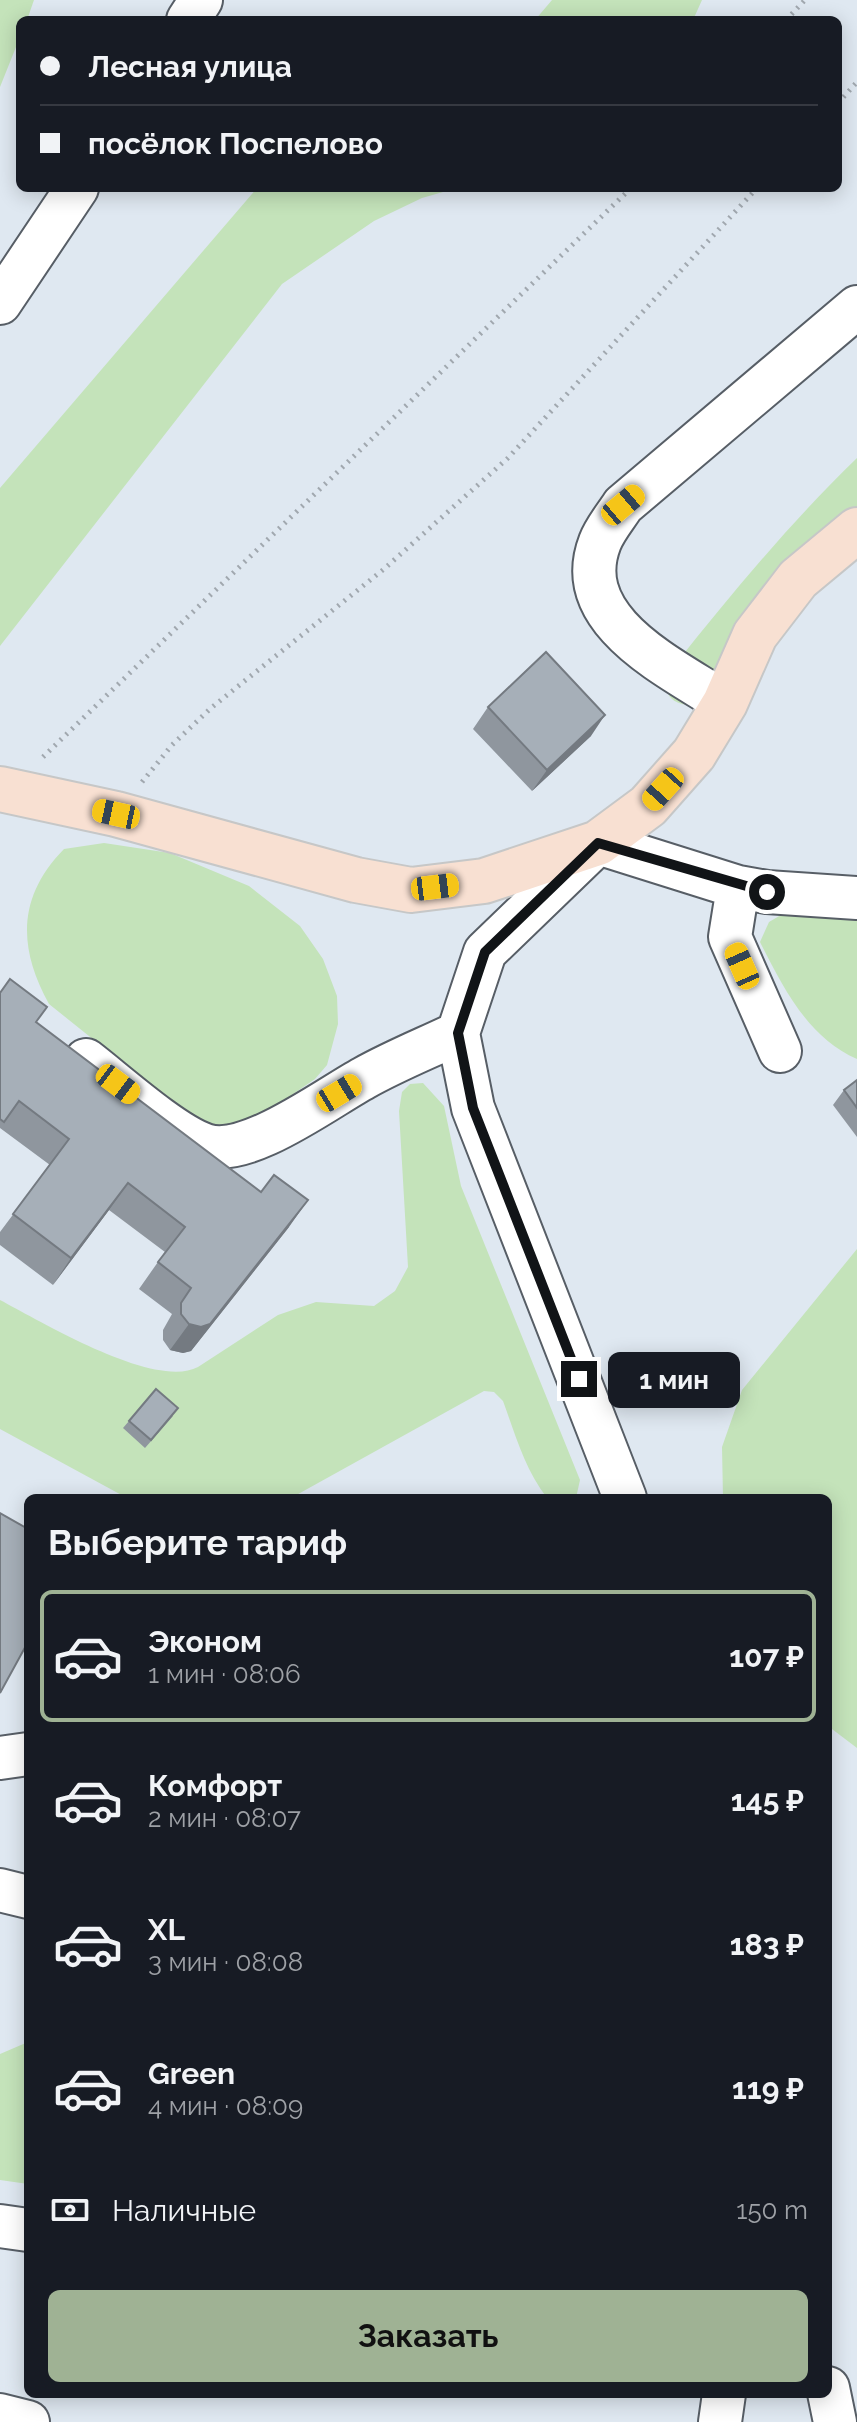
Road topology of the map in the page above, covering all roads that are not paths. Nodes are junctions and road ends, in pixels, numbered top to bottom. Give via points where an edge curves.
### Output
1 (74, 192) edge
2 (0, 303) edge
3 (857, 307) edge
4 (857, 530) edge
5 (725, 703) junction
6 (4, 790) edge
7 (598, 843) junction
8 (738, 887) junction
9 (857, 898) edge
10 (458, 1033) junction
11 (73, 1050) edge
12 (780, 1051) dead end
13 (623, 1494) edge
14 (24, 1755) edge
15 (0, 1758) edge
16 (0, 1890) edge
17 (24, 1896) edge
18 (0, 2226) edge
19 (24, 2229) edge
20 (723, 2398) edge
21 (830, 2398) edge
22 (0, 2415) edge
23 (28, 2422) edge
24 (720, 2422) edge
25 (835, 2422) edge

1 - 2 street
3 - 5 street via 623,505 599,542 596,573 604,608 619,632
4 - 5 main road via 798,579 755,635
5 - 7 main road via 694,754 648,806
6 - 7 main road via 411,890 484,881
7 - 8 street
7 - 10 street via 485,952
8 - 9 street
8 - 12 street via 730,937
10 - 11 street via 366,1076 261,1136 230,1146 206,1145 186,1135
10 - 13 street via 473,1108
14 - 15 street
16 - 17 street
18 - 19 street
20 - 24 street
21 - 25 street
22 - 23 street

